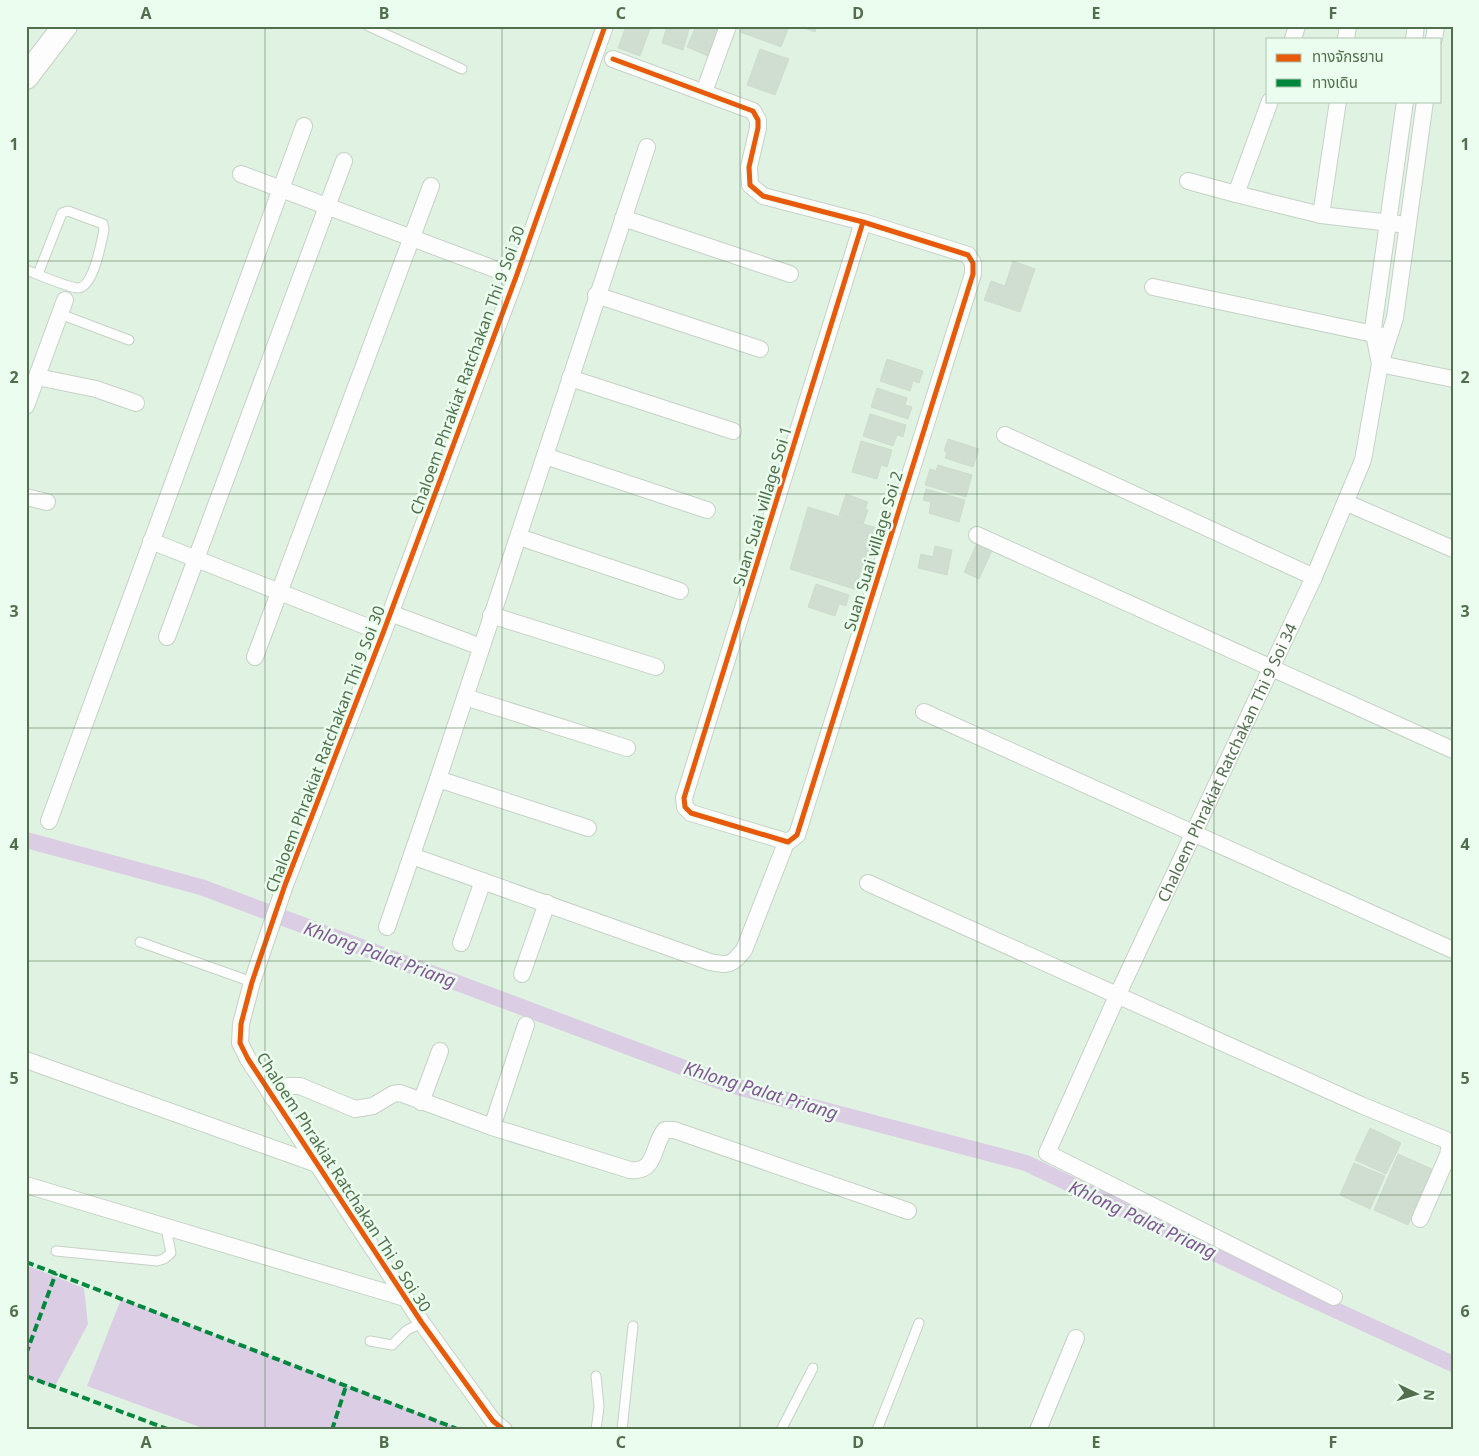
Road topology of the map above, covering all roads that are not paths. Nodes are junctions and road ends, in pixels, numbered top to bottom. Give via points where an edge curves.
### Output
1 (65, 26) edge
2 (368, 26) edge
3 (605, 26) edge
4 (728, 26) edge
5 (1297, 26) edge
6 (1293, 38) edge
7 (613, 59) dead end
8 (462, 69) dead end
9 (26, 77) edge
10 (704, 92) junction
11 (1270, 102) edge
12 (1338, 102) edge
13 (1405, 102) edge
14 (1425, 102) edge
15 (304, 126) dead end
16 (647, 147) dead end
17 (344, 161) dead end
18 (241, 174) dead end
19 (1188, 181) dead end
20 (431, 186) dead end
21 (280, 188) junction
22 (1236, 194) junction
23 (327, 205) junction
24 (1321, 215) junction
25 (623, 218) junction
26 (863, 222) junction
27 (1388, 222) junction
28 (1408, 225) junction
29 (412, 237) junction
30 (26, 270) edge
31 (38, 274) junction
32 (790, 274) dead end
33 (516, 277) junction
34 (1153, 287) dead end
35 (596, 295) junction
36 (62, 307) joint
37 (1382, 336) junction
38 (129, 340) dead end
39 (760, 349) dead end
40 (1380, 364) junction
41 (37, 377) junction
42 (570, 378) junction
43 (1453, 379) edge
44 (136, 403) dead end
45 (26, 406) edge
46 (733, 430) dead end
47 (1005, 435) dead end
48 (545, 456) junction
49 (26, 497) edge
50 (47, 502) dead end
51 (1347, 502) junction
52 (707, 510) dead end
53 (977, 535) dead end
54 (519, 537) junction
55 (151, 542) junction
56 (1453, 549) edge
57 (195, 561) junction
58 (1314, 577) junction
59 (680, 591) dead end
60 (280, 592) junction
61 (390, 613) junction
62 (492, 614) junction
63 (383, 634) junction
64 (167, 636) dead end
65 (481, 647) junction
66 (255, 657) dead end
67 (656, 667) dead end
68 (1272, 668) junction
69 (465, 696) junction
70 (924, 712) dead end
71 (627, 748) dead end
72 (1453, 750) edge
73 (438, 779) junction
74 (49, 821) dead end
75 (588, 828) dead end
76 (1194, 832) junction
77 (783, 840) junction
78 (412, 856) junction
79 (483, 882) junction
80 (868, 882) dead end
81 (547, 903) junction
82 (387, 927) dead end
83 (140, 942) dead end
84 (461, 943) dead end
85 (1453, 950) edge
86 (522, 974) dead end
87 (252, 982) junction
88 (1118, 994) junction
89 (526, 1025) dead end
90 (440, 1052) dead end
91 (26, 1060) edge
92 (272, 1097) junction
93 (421, 1102) junction
94 (492, 1127) junction
95 (317, 1164) junction
96 (26, 1185) edge
97 (908, 1211) dead end
98 (1420, 1220) dead end
99 (166, 1228) junction
100 (56, 1251) dead end
101 (1334, 1297) dead end
102 (405, 1298) junction
103 (422, 1323) junction
104 (919, 1323) dead end
105 (633, 1326) dead end
106 (1076, 1338) dead end
107 (370, 1342) dead end
108 (812, 1368) dead end
109 (596, 1376) dead end
110 (504, 1430) edge
111 (596, 1430) edge
112 (622, 1430) edge
113 (781, 1430) edge
114 (877, 1430) edge
115 (1038, 1430) edge

1 - 9 main road
2 - 8 lane
3 - 33 street, Chaloem Phrakiat Ratchakan Thi 9 Soi 30
4 - 10 street
5 - 6 street
7 - 10 street
10 - 26 street via 745,107 756,115 758,128 748,176 755,191 763,196
11 - 22 street
12 - 24 street
13 - 27 street, Chaloem Phrakiat Ratchakan Thi 9 Soi 34
14 - 28 street, Chaloem Phrakiat Ratchakan Thi 9 Soi 34
15 - 21 street
16 - 25 street
17 - 23 street
18 - 21 street
19 - 22 street
20 - 29 street
21 - 23 street
21 - 55 street
22 - 24 street
23 - 29 street
23 - 57 street
24 - 27 street
25 - 32 street
25 - 35 street
26 - 77 street, Suan Suai village Soi 1 via 684,798 685,807 691,813
26 - 77 street, Suan Suai village Soi 2 via 968,255 973,264 973,274 797,834 788,842
27 - 28 street
27 - 37 street, Chaloem Phrakiat Ratchakan Thi 9 Soi 34 via 1373,329
28 - 37 street, Chaloem Phrakiat Ratchakan Thi 9 Soi 34 via 1395,318
29 - 33 street
29 - 60 street
30 - 31 lane
31 - 31 lane via 62,213 68,212 103,224 104,230 86,285 78,288
33 - 61 street, Chaloem Phrakiat Ratchakan Thi 9 Soi 30
34 - 37 street
35 - 39 street
35 - 42 street
36 - 38 lane
36 - 41 street
37 - 40 street, Chaloem Phrakiat Ratchakan Thi 9 Soi 34
40 - 43 street
40 - 51 street, Chaloem Phrakiat Ratchakan Thi 9 Soi 34 via 1363,460
41 - 44 street via 96,389
41 - 45 street
42 - 46 street
42 - 48 street
47 - 58 street
48 - 52 street
48 - 54 street
49 - 50 street
51 - 56 street
51 - 58 street, Chaloem Phrakiat Ratchakan Thi 9 Soi 34
53 - 68 street
54 - 59 street
54 - 62 street
55 - 57 street
55 - 74 street
57 - 60 street
57 - 64 street
58 - 68 street, Chaloem Phrakiat Ratchakan Thi 9 Soi 34
60 - 63 street
60 - 66 street
61 - 63 street, Chaloem Phrakiat Ratchakan Thi 9 Soi 30
61 - 65 street
62 - 65 street
62 - 67 street
63 - 87 street, Chaloem Phrakiat Ratchakan Thi 9 Soi 30 via 285,885
65 - 69 street
68 - 72 street
68 - 76 street, Chaloem Phrakiat Ratchakan Thi 9 Soi 34
69 - 71 street
69 - 73 street
70 - 76 street
73 - 75 street
73 - 78 street
76 - 85 street
76 - 88 street, Chaloem Phrakiat Ratchakan Thi 9 Soi 34
77 - 81 street via 784,848 744,950 732,963 725,965
78 - 79 street
78 - 82 street
79 - 81 street
79 - 84 street
80 - 88 street
81 - 86 street
83 - 87 lane
87 - 92 street, Chaloem Phrakiat Ratchakan Thi 9 Soi 30 via 241,1024 240,1043
88 - 98 street via 1361,1105 1446,1140 1450,1144 1448,1155
88 - 101 street, Chaloem Phrakiat Ratchakan Thi 9 Soi 34 via 1047,1153
89 - 94 street
90 - 93 street
91 - 95 street
92 - 93 street via 289,1086 300,1086 355,1108 373,1106 400,1093
92 - 95 street, Chaloem Phrakiat Ratchakan Thi 9 Soi 30
93 - 94 street
94 - 97 street via 639,1171 652,1161 660,1137 666,1130 674,1130
95 - 102 street, Chaloem Phrakiat Ratchakan Thi 9 Soi 30
96 - 99 street
99 - 100 lane via 171,1253 157,1261
99 - 102 street
102 - 103 street, Chaloem Phrakiat Ratchakan Thi 9 Soi 30
103 - 107 lane via 407,1330 392,1345
103 - 110 street, Chaloem Phrakiat Ratchakan Thi 9 Soi 30 via 493,1421
104 - 114 lane
105 - 112 lane
106 - 115 street
108 - 113 lane
109 - 111 lane via 599,1407

